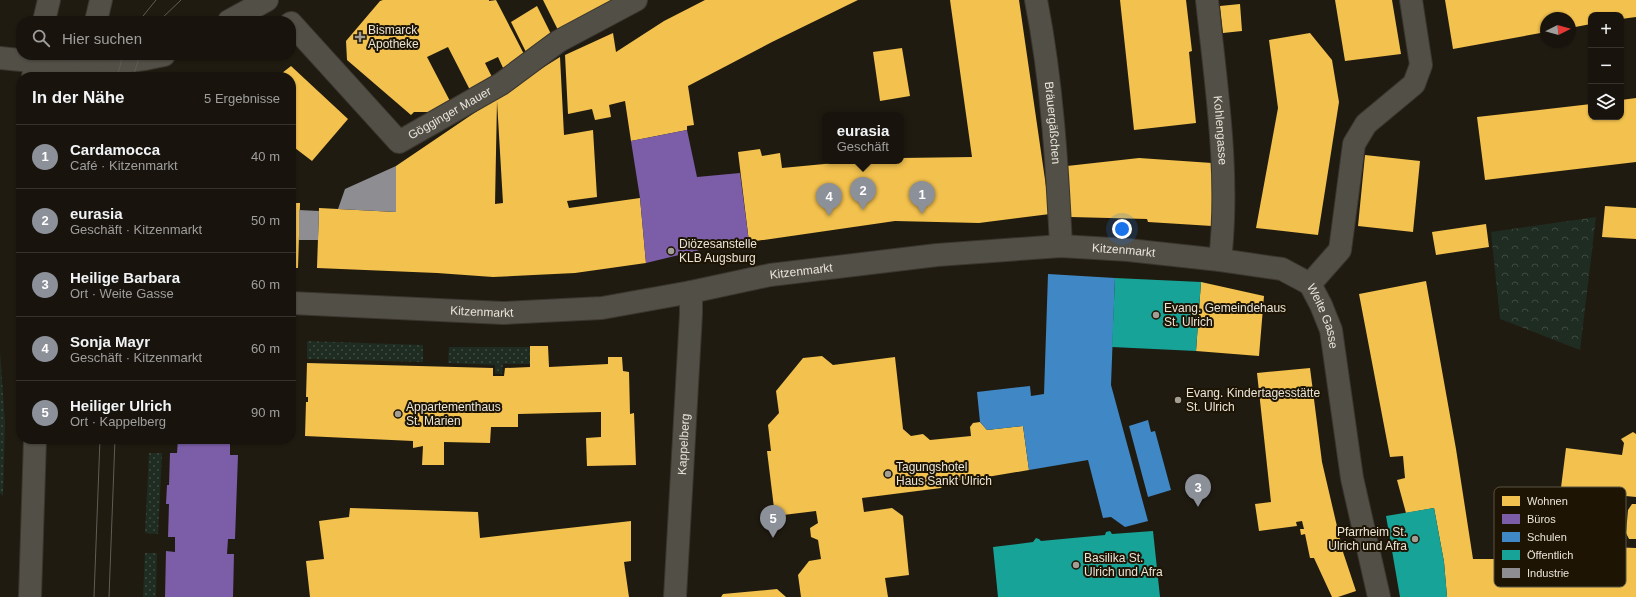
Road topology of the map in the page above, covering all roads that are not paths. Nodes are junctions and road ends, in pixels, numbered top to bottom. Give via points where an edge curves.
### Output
1 (49, 0) edge
2 (101, 0) edge
3 (267, 0) edge
4 (272, 0) edge
5 (636, 0) edge
6 (1036, 0) edge
7 (1207, 0) edge
8 (1411, 0) edge
9 (45, 16) edge
10 (97, 16) edge
11 (238, 16) edge
12 (285, 16) edge
13 (296, 29) edge
14 (0, 58) edge
15 (138, 60) edge
16 (35, 65) edge
17 (85, 65) edge
18 (1061, 246) junction
19 (1220, 260) junction
20 (1310, 284) junction
21 (691, 292) junction
22 (296, 303) edge
23 (35, 444) edge
24 (30, 597) edge
25 (675, 597) edge
26 (1379, 597) edge

1 - 9 street
2 - 10 street
3 - 11 street
4 - 12 street
5 - 13 street, Gögginger Mauer via 559,41 502,84 399,142
6 - 18 street, Bräuergäßchen via 1054,126
7 - 19 street, Kohlengasse via 1220,124
8 - 20 street, Weite Gasse via 1421,65 1414,84 1366,124 1354,144 1340,250
14 - 16 street
15 - 17 street
16 - 17 street
18 - 19 street, Kitzenmarkt
18 - 21 street, Kitzenmarkt via 937,255 770,275
19 - 20 street, Kitzenmarkt via 1282,270
20 - 26 street, Weite Gasse via 1331,330 1352,478
21 - 22 street, Kitzenmarkt via 602,308 503,313
21 - 25 street, Kappelberg
23 - 24 street

